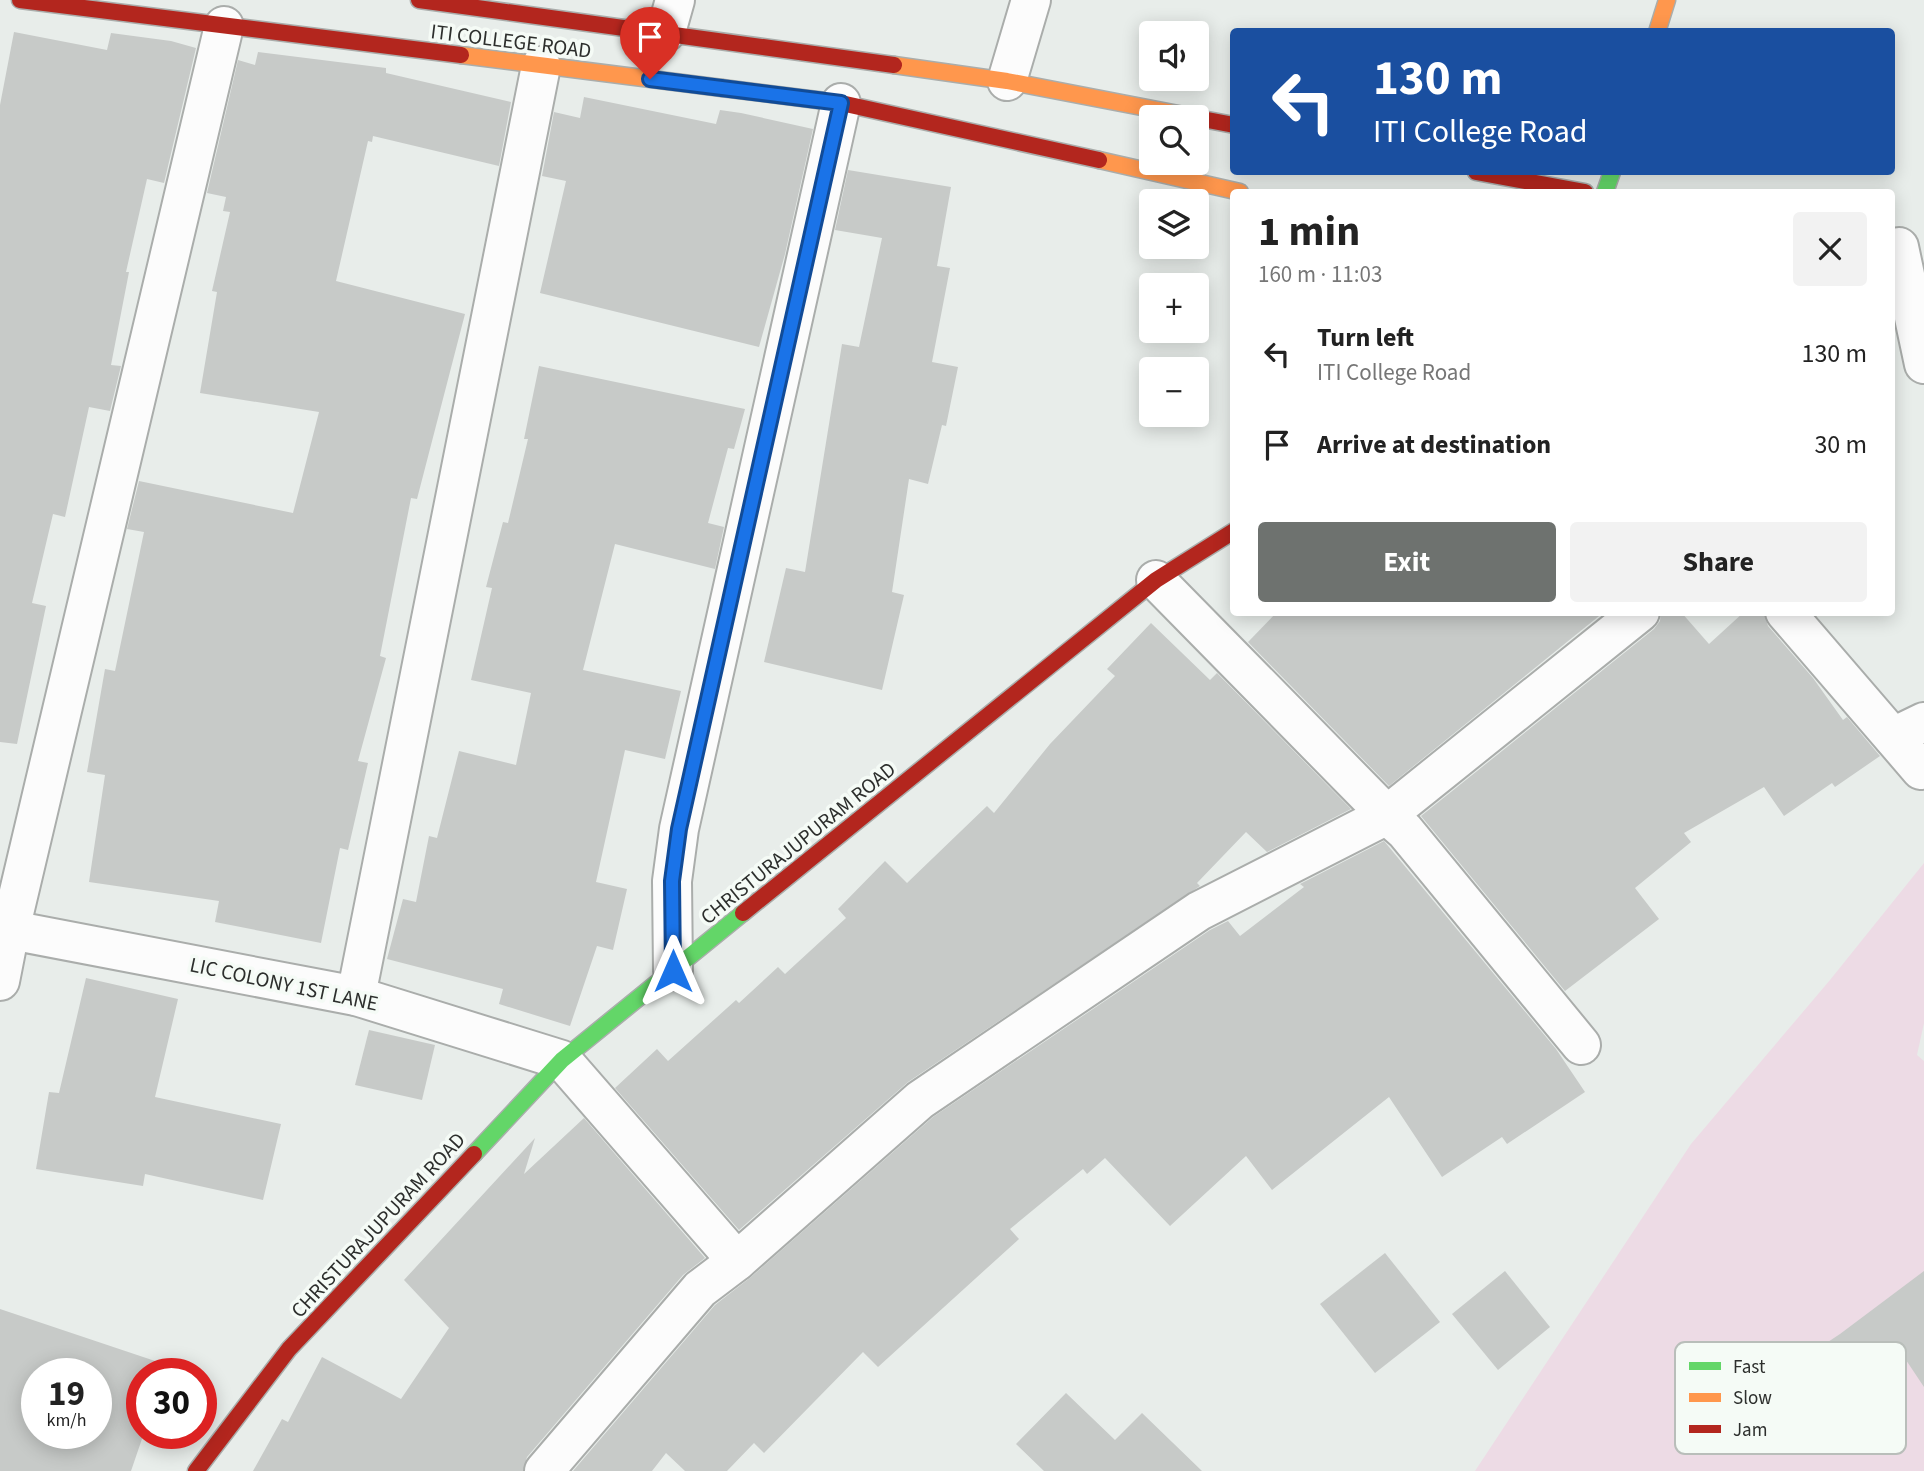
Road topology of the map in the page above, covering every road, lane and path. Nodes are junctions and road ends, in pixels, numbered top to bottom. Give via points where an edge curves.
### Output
1 (20, 0) edge
2 (419, 0) edge
3 (1031, 0) edge
4 (1667, 0) edge
5 (671, 16) edge
6 (224, 26) junction
7 (1658, 28) edge
8 (541, 66) junction
9 (1007, 81) junction
10 (841, 103) junction
11 (1139, 107) edge
12 (1209, 121) edge
13 (1230, 124) edge
14 (1492, 175) edge
15 (1569, 189) edge
16 (1230, 190) edge
17 (1905, 247) edge
18 (1924, 364) edge
19 (1230, 534) edge
20 (1156, 580) junction
21 (1635, 616) edge
22 (1789, 616) edge
23 (1908, 729) edge
24 (1921, 770) dead end
25 (1387, 815) junction
26 (5, 929) edge
27 (673, 971) junction
28 (0, 981) edge
29 (356, 996) junction
30 (1581, 1045) dead end
31 (562, 1060) junction
32 (737, 1261) junction
33 (196, 1471) edge
34 (544, 1471) edge

1 - 6 street, ITI COLLEGE ROAD
2 - 5 street, ITI COLLEGE ROAD
3 - 9 street
4 - 7 street
5 - 9 street, ITI COLLEGE ROAD
6 - 8 street, ITI COLLEGE ROAD
6 - 26 street
8 - 10 street, ITI COLLEGE ROAD
8 - 29 street
9 - 11 street, ITI COLLEGE ROAD
10 - 16 street, ITI COLLEGE ROAD
10 - 27 street via 679,829 672,881
12 - 13 street, ITI COLLEGE ROAD
14 - 15 street
17 - 18 street
19 - 20 street, CHRISTURAJUPURAM ROAD
20 - 25 street
20 - 27 street, CHRISTURAJUPURAM ROAD
21 - 25 street
22 - 23 street
23 - 24 street
25 - 30 street
25 - 32 street via 1199,911 920,1100
26 - 28 street
26 - 29 street, LIC COLONY 1ST LANE
27 - 31 street, CHRISTURAJUPURAM ROAD
29 - 31 street, LIC COLONY 1ST LANE
31 - 32 street
31 - 33 street, CHRISTURAJUPURAM ROAD via 289,1349
32 - 34 street via 699,1289

